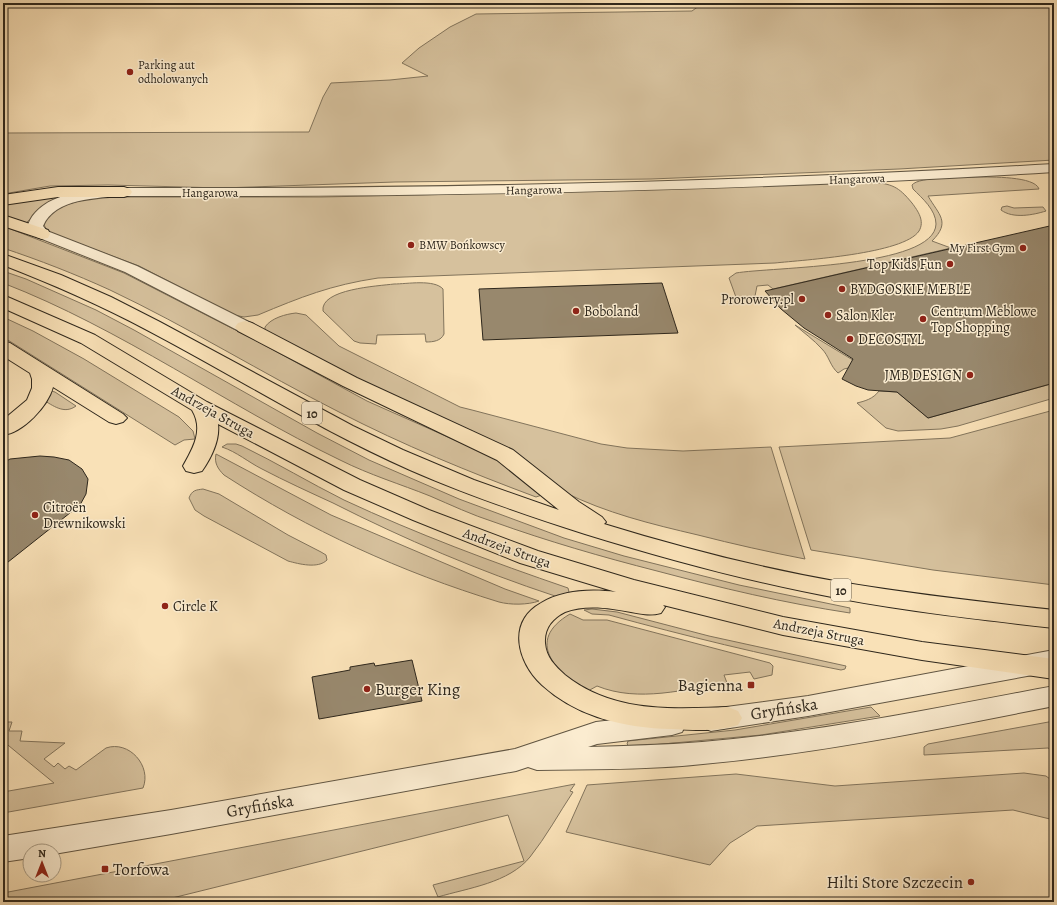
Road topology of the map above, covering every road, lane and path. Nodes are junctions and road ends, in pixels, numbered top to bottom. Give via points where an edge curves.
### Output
1 (1054, 168) edge
2 (124, 192) junction
3 (3, 200) edge
4 (3, 220) edge
5 (42, 234) junction
6 (3, 259) edge
7 (3, 300) edge
8 (245, 327) joint
9 (3, 347) edge
10 (39, 369) junction
11 (200, 406) junction
12 (116, 418) dead end
13 (4, 429) edge
14 (194, 466) dead end
15 (632, 541) junction
16 (1054, 619) edge
17 (832, 636) junction
18 (1054, 660) edge
19 (1027, 666) junction
20 (1054, 669) edge
21 (1054, 696) edge
22 (728, 718) junction
23 (516, 760) junction
24 (3, 849) edge

1 - 2 street, Hangarowa via 898,177 594,188 422,192
2 - 3 main road via 58,192
2 - 5 street, Hangarowa via 80,197 57,204 44,211 36,222 36,227
4 - 5 main road
5 - 8 street via 131,269
6 - 15 main road, 10 via 95,295 147,321 336,426 397,456 524,507
7 - 11 main road, Andrzeja Struga via 88,339
8 - 15 main road via 356,386 506,455 588,519
9 - 10 main road
10 - 12 main road
10 - 13 main road via 44,382 39,396 27,413
11 - 14 main road via 207,416 209,428 205,445
11 - 17 main road, Andrzeja Struga via 352,485 475,537 630,588
15 - 16 main road, 10 via 819,586 953,608
17 - 19 main road, Andrzeja Struga
17 - 22 main road via 596,600 572,602 551,608 540,617 534,627 531,636 532,647 538,663 556,682 585,700 612,711 639,716
18 - 19 street, Gryfińska
19 - 20 main road, Andrzeja Struga
19 - 22 street, Gryfińska
21 - 23 street, Gryfińska via 882,728 766,746 631,757
22 - 23 street, Gryfińska via 596,733
23 - 24 street, Gryfińska via 171,822

